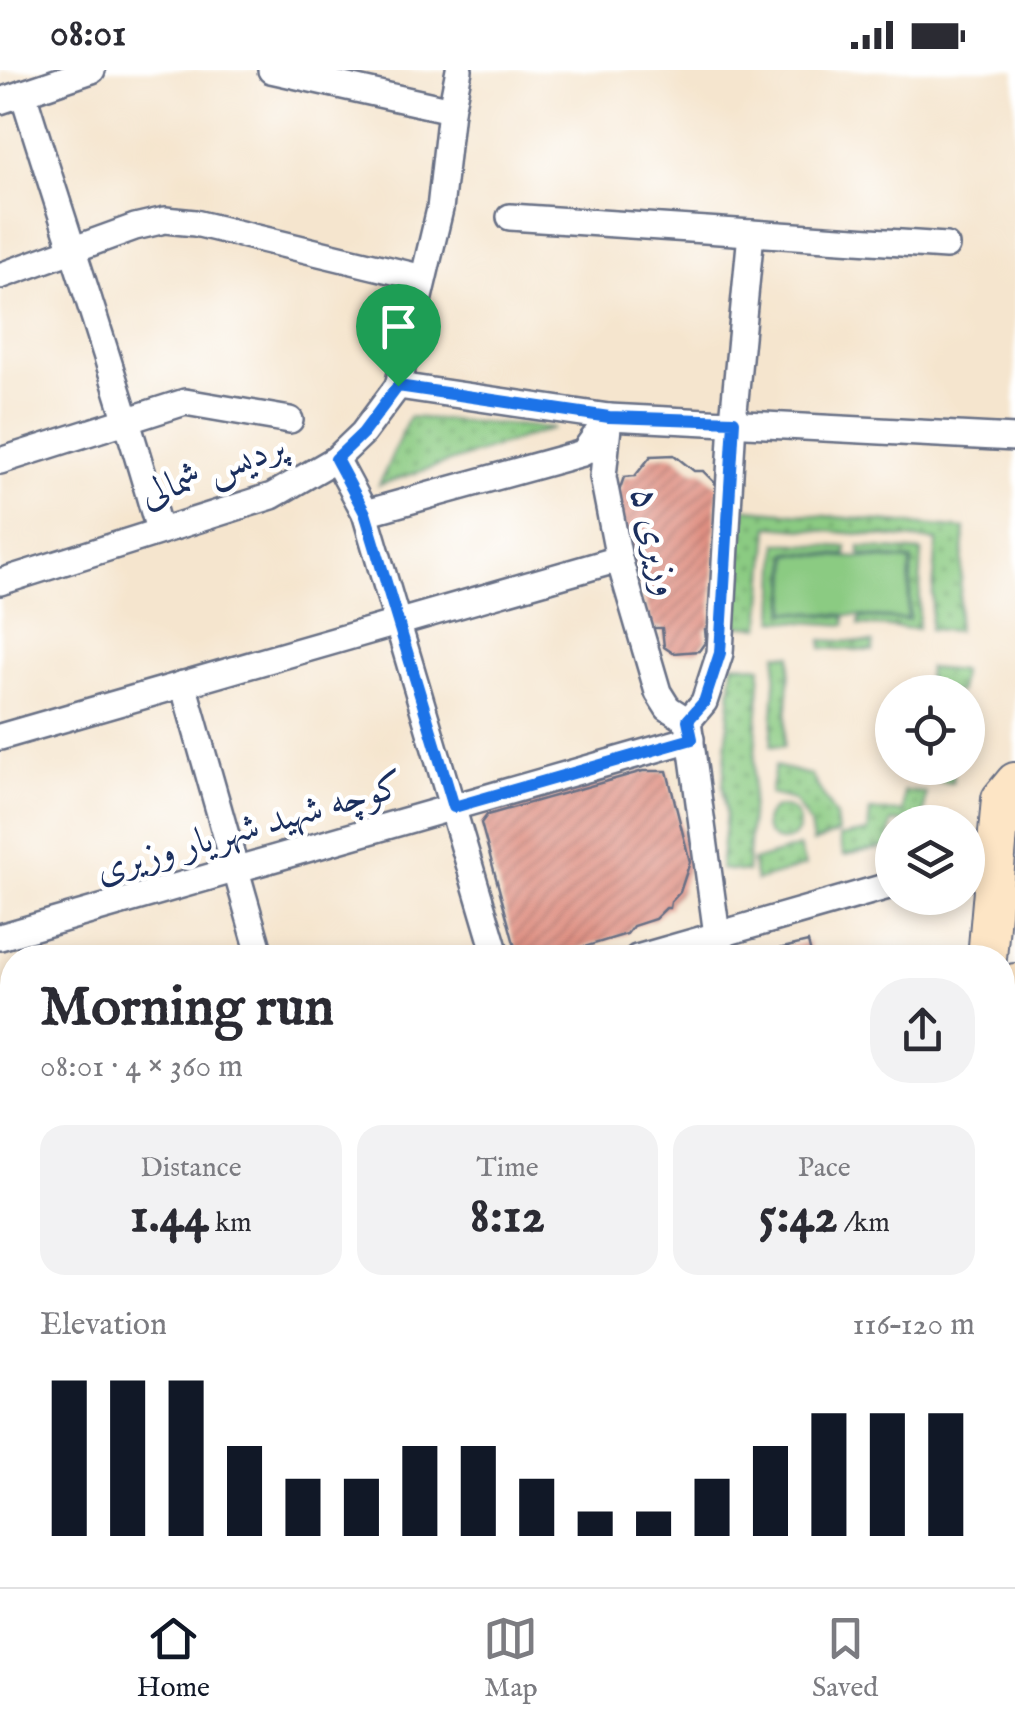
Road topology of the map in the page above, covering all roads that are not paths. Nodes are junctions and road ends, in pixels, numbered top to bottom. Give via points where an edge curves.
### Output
1 (92, 70) edge
2 (272, 70) edge
3 (459, 70) edge
4 (12, 97) edge
5 (451, 110) junction
6 (510, 217) dead end
7 (751, 233) junction
8 (946, 246) dead end
9 (72, 252) junction
10 (0, 276) edge
11 (423, 278) junction
12 (398, 386) junction
13 (609, 417) junction
14 (128, 419) junction
15 (290, 420) dead end
16 (734, 421) junction
17 (1015, 438) edge
18 (336, 459) junction
19 (0, 461) edge
20 (365, 513) junction
21 (160, 530) junction
22 (619, 558) junction
23 (0, 582) edge
24 (399, 622) junction
25 (183, 684) junction
26 (690, 730) junction
27 (0, 738) edge
28 (1015, 782) edge
29 (454, 807) junction
30 (985, 850) edge
31 (236, 869) junction
32 (875, 890) edge
33 (985, 915) edge
34 (717, 934) junction
35 (0, 936) edge
36 (257, 945) edge
37 (493, 945) edge
38 (680, 945) edge
39 (986, 945) edge

1 - 4 street
2 - 5 street
3 - 5 street, پردیس شمالی
4 - 9 street
5 - 11 street, پردیس شمالی via 440,209
6 - 7 street
7 - 8 street
7 - 16 street
9 - 10 street
9 - 11 street via 165,220
9 - 14 street
11 - 12 street, پردیس شمالی
12 - 13 street
12 - 18 street, پردیس شمالی
13 - 16 street
13 - 20 street, وزیری ۵ via 583,454
13 - 22 street, وزیری ۵ via 603,476
14 - 15 street via 185,402
14 - 19 street
14 - 21 street
16 - 17 street
16 - 26 street via 720,653
18 - 20 street
18 - 21 street, پردیس شمالی via 272,496
20 - 24 street
21 - 23 street, پردیس شمالی
22 - 24 street
22 - 26 street, وزیری ۵ via 658,692
24 - 25 street
24 - 29 street
25 - 27 street
25 - 31 street
26 - 29 street, کوچه شهید شهریار وزیری
26 - 34 street
28 - 30 street via 1001,799
29 - 31 street, کوچه شهید شهریار وزیری
29 - 37 street
31 - 35 street, کوچه شهید شهریار وزیری
31 - 36 street
32 - 34 street
33 - 39 street
34 - 38 street

